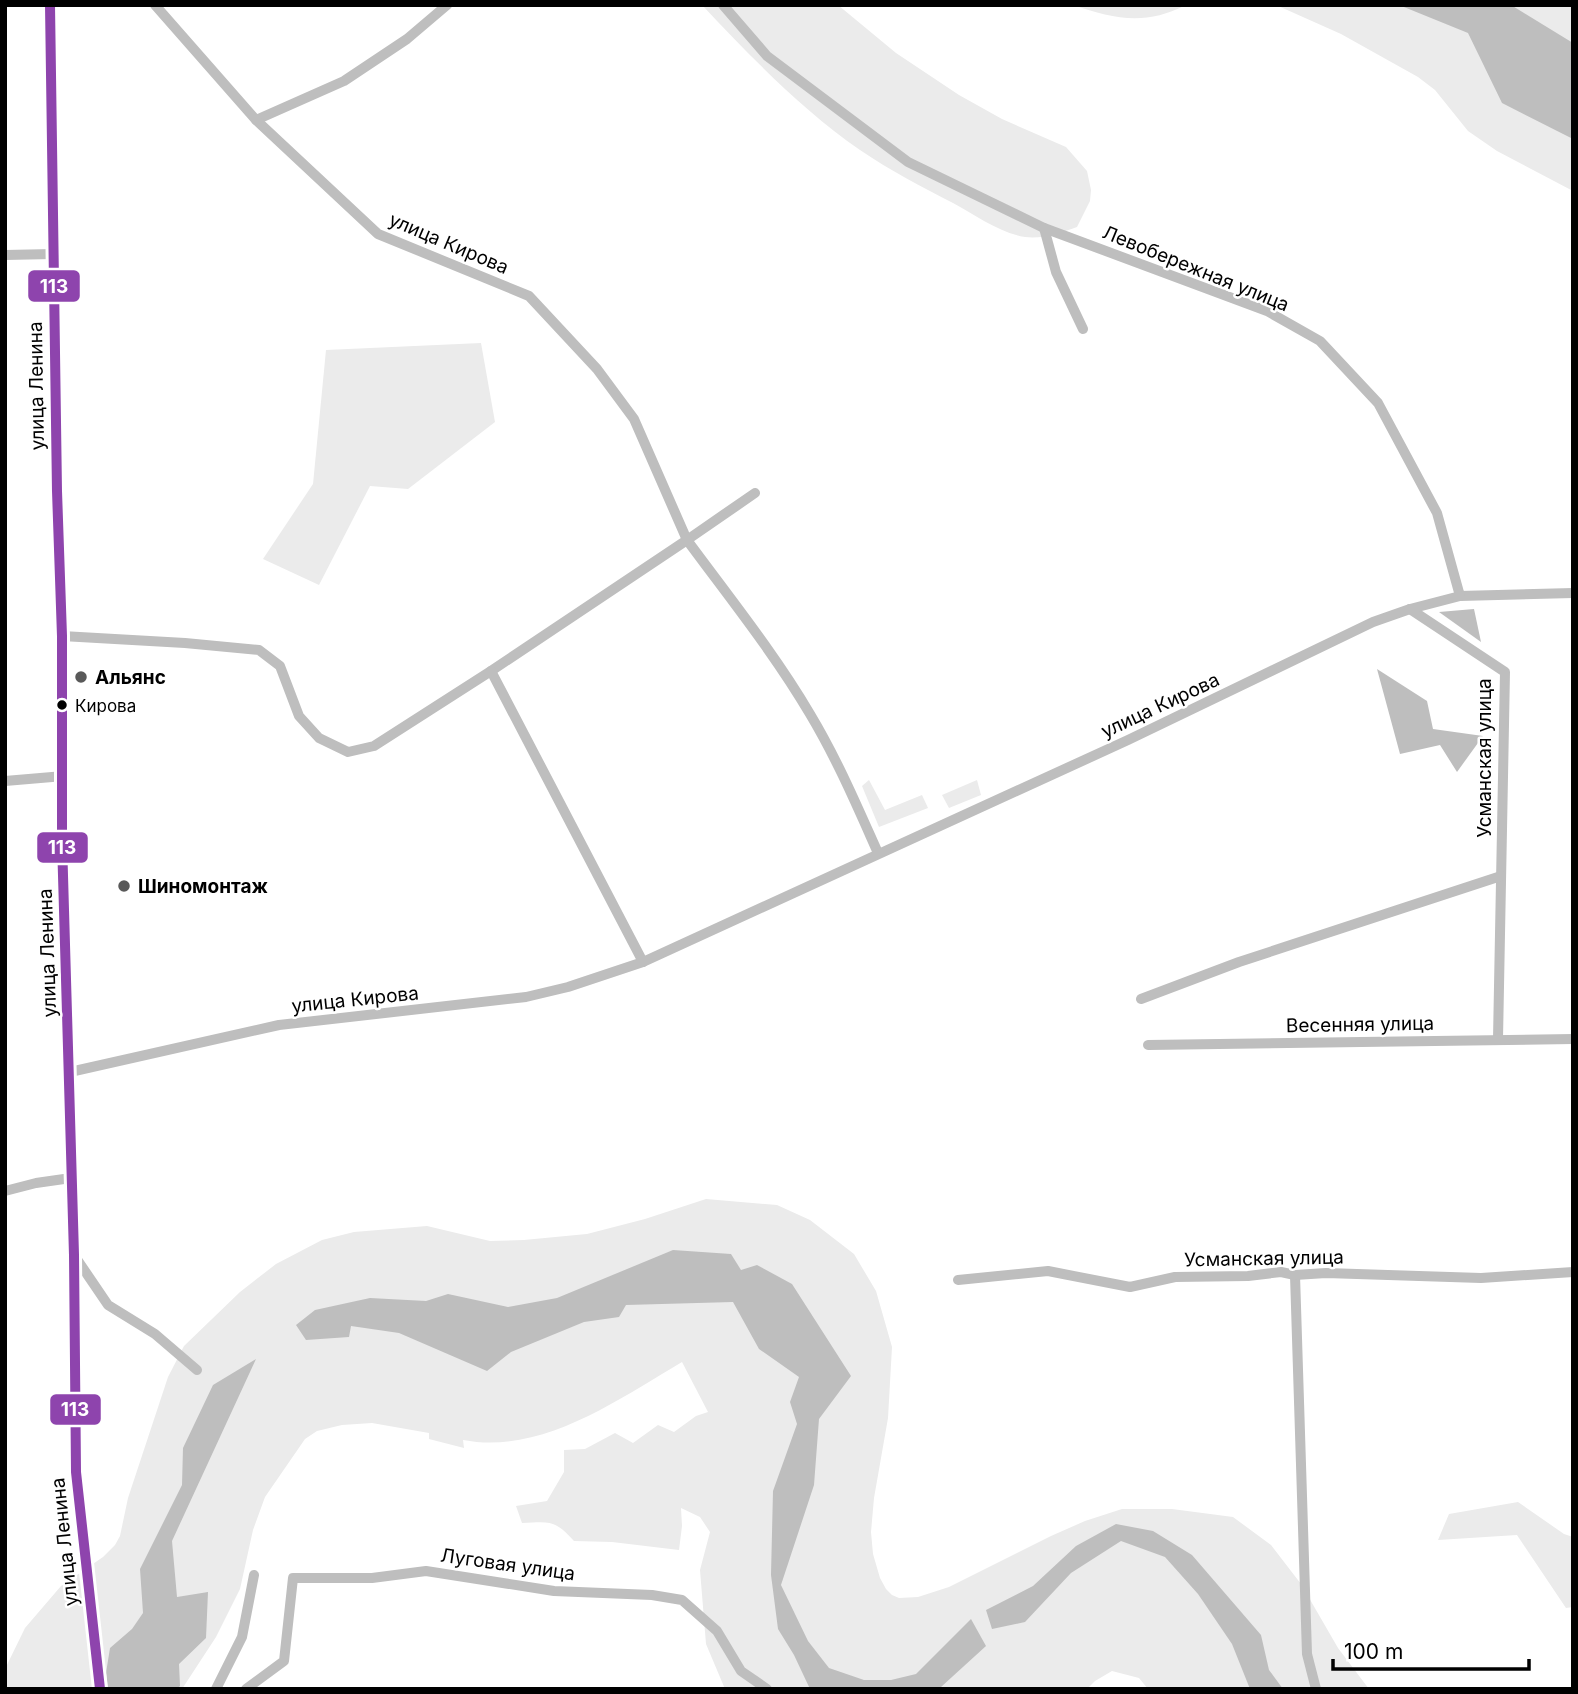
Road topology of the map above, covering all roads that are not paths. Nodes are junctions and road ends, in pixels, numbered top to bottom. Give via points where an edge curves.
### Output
1 (50, 5) edge
2 (155, 5) edge
3 (447, 5) edge
4 (723, 5) edge
5 (256, 120) junction
6 (1044, 228) junction
7 (53, 254) junction
8 (5, 255) edge
9 (1083, 329) dead end
10 (755, 494) dead end
11 (687, 540) junction
12 (1573, 593) edge
13 (1460, 596) junction
14 (1410, 609) junction
15 (62, 636) junction
16 (491, 671) junction
17 (64, 776) junction
18 (5, 781) edge
19 (878, 853) junction
20 (1501, 876) junction
21 (643, 962) junction
22 (1141, 999) dead end
23 (1499, 1039) junction
24 (1573, 1039) edge
25 (1148, 1045) dead end
26 (70, 1072) junction
27 (71, 1178) junction
28 (5, 1191) edge
29 (74, 1255) junction
30 (1573, 1272) edge
31 (1295, 1275) junction
32 (958, 1280) dead end
33 (197, 1370) dead end
34 (254, 1575) dead end
35 (100, 1689) edge
36 (216, 1689) edge
37 (246, 1689) edge
38 (767, 1689) edge
39 (1316, 1689) edge

1 - 7 main road, улица Ленина
2 - 5 street, улица Кирова
3 - 5 street via 407,39 344,81
4 - 6 street, Левобережная улица via 767,57 908,162
5 - 11 street, улица Кирова via 378,234 529,296 597,369 634,419
6 - 9 street via 1056,272
6 - 13 street, Левобережная улица via 1267,311 1320,341 1378,402 1437,513
7 - 8 street
7 - 15 main road, улица Ленина
10 - 11 street
11 - 16 street
11 - 19 street, улица Кирова via 810,713
12 - 13 street
13 - 14 street, улица Кирова
14 - 19 street, улица Кирова via 1373,622
14 - 20 street, Усманская улица via 1505,672
15 - 16 street via 258,650 280,666 299,716 319,738 348,752 374,746
15 - 17 main road, улица Ленина
16 - 21 street
17 - 18 street
17 - 26 main road, улица Ленина
19 - 21 street, улица Кирова
20 - 22 street
20 - 23 street, Усманская улица
21 - 26 street, улица Кирова via 526,997 279,1025
23 - 24 street, Весенняя улица
23 - 25 street, Весенняя улица
26 - 27 main road, улица Ленина
27 - 28 street
27 - 29 main road, улица Ленина
29 - 33 street via 108,1305 155,1334
29 - 35 main road, улица Ленина via 76,1472
30 - 31 street, Усманская улица via 1481,1278
31 - 32 street, Усманская улица via 1175,1277 1130,1287 1048,1271
31 - 39 street via 1307,1654
34 - 36 street via 242,1637
37 - 38 street, Луговая улица via 284,1661 293,1578 372,1578 426,1571 554,1591 682,1600 717,1631 741,1671

